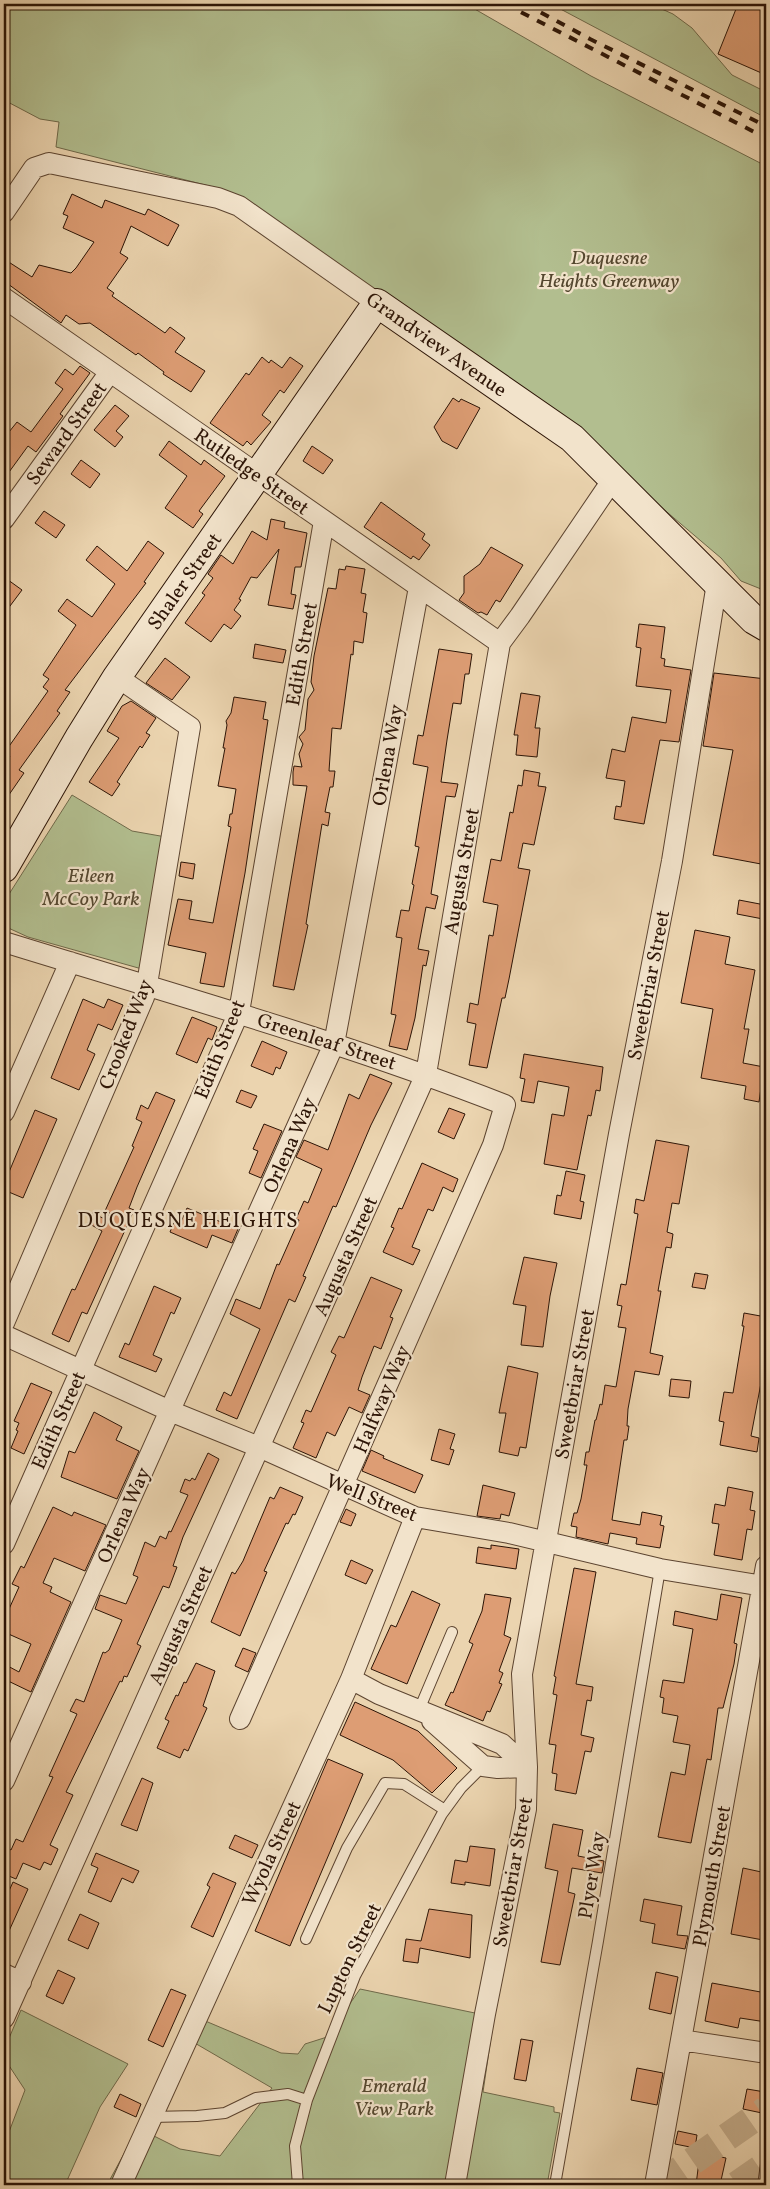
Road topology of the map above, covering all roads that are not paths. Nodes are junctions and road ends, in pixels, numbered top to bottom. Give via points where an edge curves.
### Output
1 (4, 212) edge
2 (4, 298) edge
3 (377, 303) junction
4 (110, 372) junction
5 (259, 475) junction
6 (613, 479) junction
7 (4, 519) edge
8 (324, 521) junction
9 (717, 583) junction
10 (419, 586) junction
11 (766, 627) edge
12 (500, 643) junction
13 (117, 677) junction
14 (4, 868) edge
15 (4, 942) edge
16 (70, 962) junction
17 (147, 984) junction
18 (239, 1012) junction
19 (334, 1044) junction
20 (426, 1074) junction
21 (505, 1105) joint
22 (4, 1112) edge
23 (4, 1323) edge
24 (4, 1335) edge
25 (80, 1370) junction
26 (170, 1411) junction
27 (259, 1448) junction
28 (341, 1486) junction
29 (415, 1517) junction
30 (545, 1542) junction
31 (4, 1544) edge
32 (660, 1569) junction
33 (764, 1576) edge
34 (452, 1632) dead end
35 (351, 1679) junction
36 (419, 1710) junction
37 (240, 1719) dead end
38 (483, 1766) junction
39 (527, 1767) junction
40 (4, 1781) edge
41 (446, 1810) junction
42 (306, 1939) dead end
43 (12, 1978) edge
44 (4, 2018) edge
45 (682, 2040) junction
46 (766, 2053) edge
47 (307, 2100) junction
48 (151, 2117) junction
49 (766, 2164) edge
50 (121, 2185) edge
51 (298, 2185) edge
52 (455, 2185) edge
53 (555, 2185) edge
54 (655, 2185) edge
55 (762, 2185) edge

1 - 3 street, Grandview Avenue via 34,168 49,163 218,198 239,206
2 - 4 street, Rutledge Street
3 - 5 street, Shaler Street
3 - 6 street, Grandview Avenue via 572,438
4 - 5 street, Rutledge Street
4 - 7 street, Seward Street
5 - 8 street, Rutledge Street
5 - 13 street, Shaler Street
6 - 9 street, Grandview Avenue
6 - 12 street, Augusta Street
8 - 10 street, Rutledge Street
8 - 18 street, Edith Street
9 - 11 street, Grandview Avenue via 754,620
9 - 30 street, Sweetbriar Street via 672,861
10 - 12 street, Rutledge Street
10 - 19 street, Orlena Way
12 - 20 street, Augusta Street
13 - 14 street, Shaler Street
13 - 17 street, Crooked Way via 190,727
15 - 16 street, Greenleaf Street
16 - 17 street, Greenleaf Street
16 - 22 street
17 - 18 street, Greenleaf Street via 192,1001
17 - 23 street, Crooked Way
18 - 19 street, Greenleaf Street
18 - 25 street, Edith Street
19 - 20 street, Greenleaf Street
19 - 26 street, Orlena Way
20 - 21 street, Greenleaf Street
20 - 27 street, Augusta Street
21 - 28 street, Halfway Way via 493,1145 359,1453
24 - 25 street, Well Street
25 - 26 street, Well Street
25 - 31 street, Edith Street
26 - 27 street, Well Street
26 - 40 street, Orlena Way
27 - 28 street, Well Street
27 - 43 street, Augusta Street
28 - 29 street, Well Street
28 - 37 street, Halfway Way
29 - 30 street, Well Street
29 - 35 street, Wyola Street
30 - 32 street, Well Street
30 - 39 street, Sweetbriar Street via 522,1674
32 - 33 street, Well Street
32 - 53 lane, Plyer Way
33 - 45 street, Plymouth Street
34 - 36 lane
35 - 36 street
35 - 48 street, Wyola Street
36 - 38 street
36 - 39 street via 502,1744
38 - 39 street
38 - 41 lane, Lupton Street via 461,1788
39 - 52 street, Sweetbriar Street via 526,1809
41 - 42 lane via 404,1784 385,1783 347,1848
41 - 47 lane, Lupton Street via 355,1976
43 - 44 street, Augusta Street
45 - 46 street
45 - 54 street, Plymouth Street
47 - 48 lane via 288,2094 256,2098 225,2113
47 - 51 lane, Lupton Street via 295,2146
48 - 50 street, Wyola Street
49 - 55 lane

